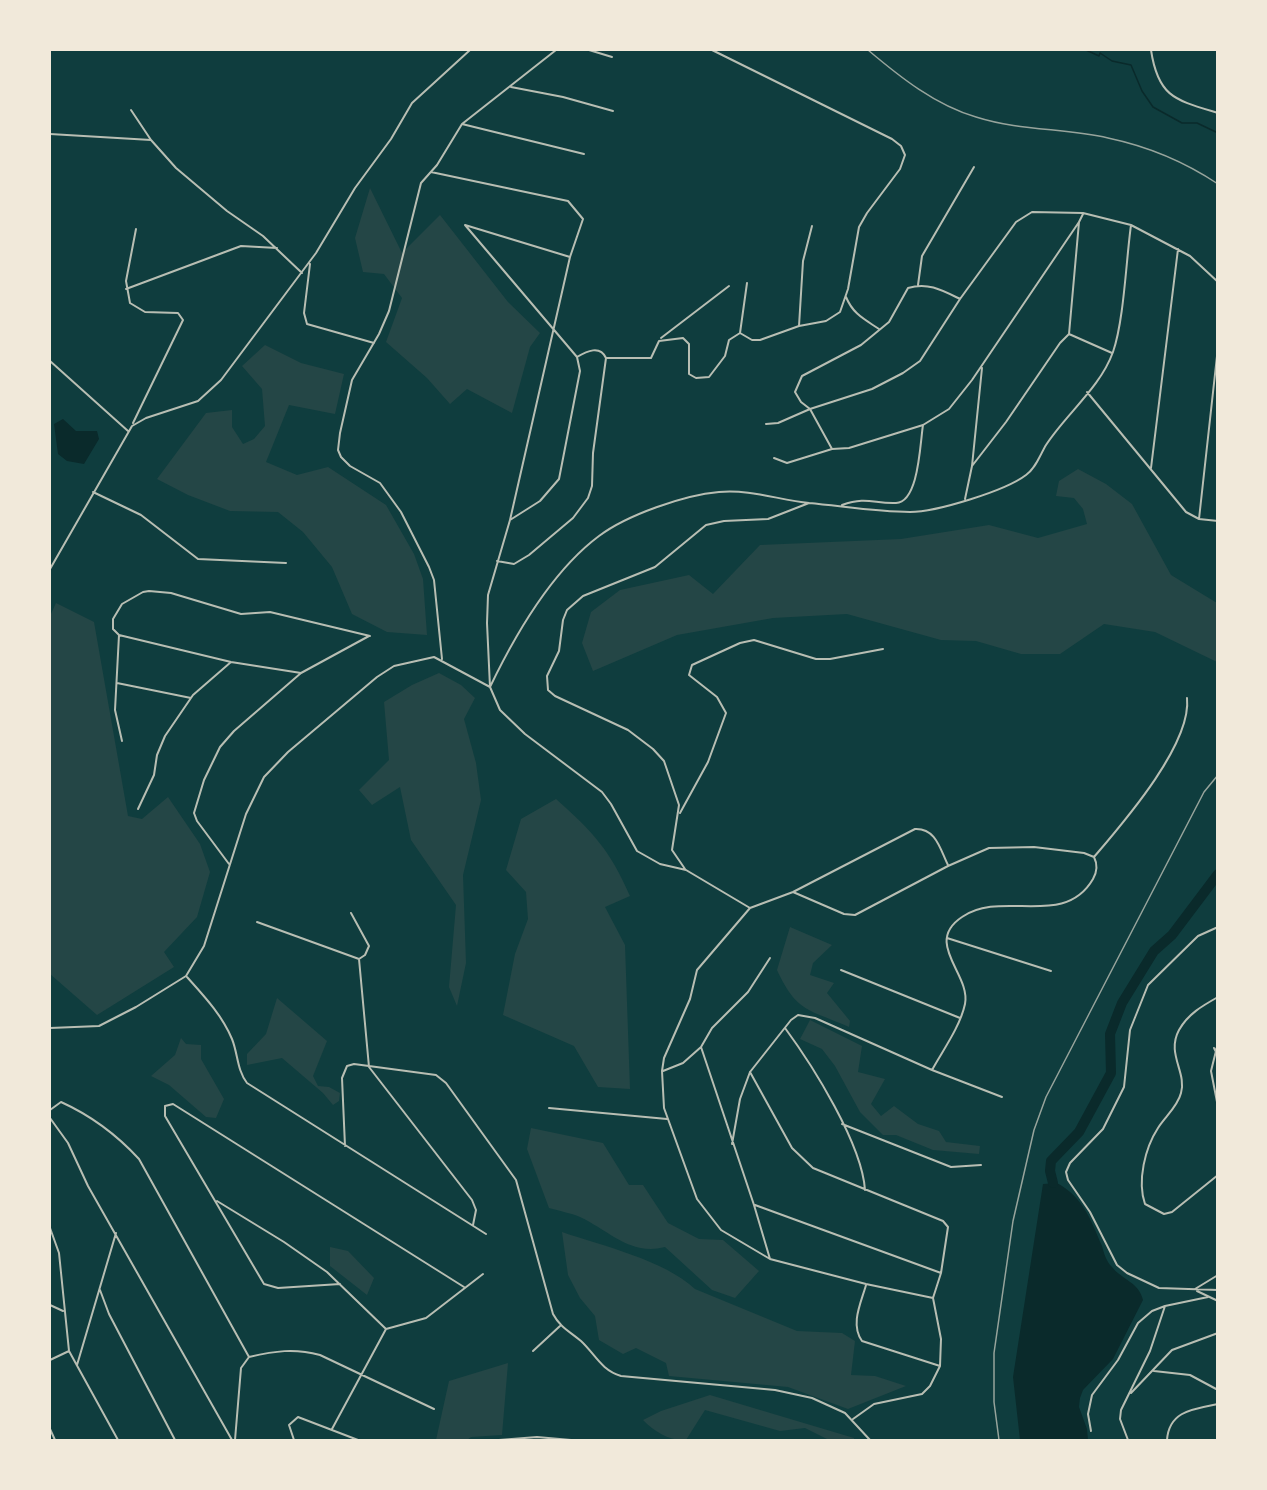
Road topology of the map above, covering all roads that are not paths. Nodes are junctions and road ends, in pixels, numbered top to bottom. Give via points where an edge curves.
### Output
1 (470, 50) edge
2 (556, 50) edge
3 (589, 50) edge
4 (595, 50) edge
5 (712, 50) edge
6 (1151, 50) edge
7 (612, 57) dead end
8 (511, 87) junction
9 (131, 110) dead end
10 (613, 111) dead end
11 (1218, 113) edge
12 (462, 124) junction
13 (50, 134) edge
14 (151, 140) junction
15 (585, 154) dead end
16 (974, 167) dead end
17 (431, 172) junction
18 (1083, 213) junction
19 (1079, 222) junction
20 (1131, 225) junction
21 (812, 226) dead end
22 (136, 229) dead end
23 (277, 248) junction
24 (1178, 249) junction
25 (570, 257) junction
26 (311, 261) junction
27 (302, 273) junction
28 (1218, 282) edge
29 (747, 284) dead end
30 (918, 285) junction
31 (729, 286) dead end
32 (125, 289) junction
33 (845, 296) junction
34 (960, 298) junction
35 (799, 326) junction
36 (879, 329) junction
37 (552, 330) junction
38 (740, 333) junction
39 (1069, 334) junction
40 (659, 341) junction
41 (374, 343) junction
42 (1218, 347) edge
43 (1112, 353) junction
44 (577, 357) junction
45 (606, 358) junction
46 (50, 361) edge
47 (982, 365) junction
48 (1087, 392) junction
49 (810, 409) junction
50 (766, 424) dead end
51 (923, 424) junction
52 (132, 426) junction
53 (128, 431) junction
54 (832, 449) junction
55 (774, 458) dead end
56 (972, 466) junction
57 (1151, 468) junction
58 (93, 492) junction
59 (964, 500) junction
60 (809, 503) junction
61 (841, 505) junction
62 (1199, 519) junction
63 (510, 520) junction
64 (1218, 521) edge
65 (497, 561) junction
66 (286, 563) dead end
67 (50, 569) edge
68 (119, 635) junction
69 (883, 649) dead end
70 (442, 659) junction
71 (231, 662) junction
72 (301, 674) junction
73 (117, 683) junction
74 (490, 687) junction
75 (191, 698) junction
76 (1187, 698) dead end
77 (122, 741) dead end
78 (138, 810) dead end
79 (680, 813) junction
80 (1094, 857) junction
81 (229, 864) junction
82 (948, 866) junction
83 (686, 870) junction
84 (793, 892) junction
85 (750, 908) junction
86 (351, 913) dead end
87 (257, 922) dead end
88 (1218, 927) edge
89 (947, 938) junction
90 (359, 958) junction
91 (770, 958) dead end
92 (841, 970) dead end
93 (1051, 971) dead end
94 (186, 976) junction
95 (1218, 997) edge
96 (960, 1018) junction
97 (50, 1028) edge
98 (785, 1028) junction
99 (1218, 1043) edge
100 (701, 1047) junction
101 (1214, 1048) junction
102 (1218, 1056) edge
103 (369, 1067) junction
104 (932, 1070) junction
105 (662, 1071) junction
106 (750, 1072) junction
107 (1002, 1097) dead end
108 (1218, 1107) edge
109 (549, 1108) dead end
110 (50, 1110) edge
111 (50, 1118) edge
112 (668, 1119) junction
113 (842, 1124) junction
114 (732, 1144) junction
115 (345, 1146) junction
116 (981, 1165) dead end
117 (1218, 1175) edge
118 (865, 1192) junction
119 (216, 1201) junction
120 (754, 1205) junction
121 (473, 1226) junction
122 (50, 1228) edge
123 (116, 1233) junction
124 (486, 1234) dead end
125 (770, 1259) junction
126 (941, 1273) junction
127 (483, 1274) dead end
128 (1218, 1275) edge
129 (340, 1284) junction
130 (866, 1284) junction
131 (464, 1287) junction
132 (1194, 1289) junction
133 (100, 1290) junction
134 (1218, 1290) edge
135 (1208, 1297) junction
136 (933, 1298) junction
137 (1218, 1300) edge
138 (50, 1305) edge
139 (1164, 1306) junction
140 (63, 1311) junction
141 (560, 1326) junction
142 (386, 1329) junction
143 (1218, 1333) edge
144 (69, 1351) junction
145 (533, 1351) dead end
146 (249, 1357) junction
147 (50, 1360) edge
148 (77, 1366) junction
149 (940, 1366) junction
150 (1154, 1371) junction
151 (360, 1373) junction
152 (1218, 1390) edge
153 (1129, 1395) junction
154 (1218, 1404) edge
155 (434, 1409) dead end
156 (853, 1419) junction
157 (50, 1429) edge
158 (332, 1429) junction
159 (1091, 1431) dead end
160 (56, 1440) edge
161 (118, 1440) edge
162 (175, 1440) edge
163 (233, 1440) edge
164 (294, 1440) edge
165 (358, 1440) edge
166 (499, 1440) edge
167 (571, 1440) edge
168 (870, 1440) edge
169 (1128, 1440) edge
170 (1167, 1440) edge

1 - 26 street via 412,103
2 - 8 street
3 - 4 street
4 - 7 street
5 - 33 street via 901,146 904,162 860,227
6 - 11 street via 1164,89 1185,103
8 - 10 street
8 - 12 street
9 - 14 street
12 - 15 street
12 - 17 street
13 - 14 street
14 - 23 street via 192,182
16 - 30 street via 922,256
17 - 25 street via 568,201 583,219
17 - 41 street via 418,189 389,311
18 - 19 street
18 - 20 street
18 - 34 street via 1032,212 1016,222
19 - 39 street
19 - 47 street
20 - 24 street
20 - 43 street
21 - 35 street via 803,261
22 - 32 street
23 - 27 street
23 - 32 street via 241,246
24 - 28 street
24 - 57 street
25 - 37 street
25 - 37 street via 465,225
26 - 27 street
26 - 41 street via 304,320 312,327
27 - 52 street via 204,397
29 - 38 street
30 - 34 street via 939,288
30 - 36 street via 908,288 889,322
31 - 40 street
32 - 52 street via 135,308 155,315 178,313 183,317
33 - 35 street via 844,308 834,318
33 - 36 street via 855,313
34 - 49 street via 925,355 903,374 872,389
35 - 38 street via 760,340
36 - 49 street via 861,345 802,376 795,392
37 - 44 street
37 - 63 street
38 - 40 street via 729,340 725,356 709,377 689,374 687,340
39 - 43 street
39 - 56 street
40 - 45 street via 651,358
41 - 70 street via 352,380 338,450 350,466 380,483 401,512 429,567 434,580
42 - 62 street
43 - 48 street
44 - 45 street via 594,350
44 - 63 street via 580,371 559,478 540,501
45 - 65 street via 588,498 573,518 529,555 514,564
46 - 53 street
47 - 51 street via 949,409
47 - 56 street
48 - 57 street
48 - 59 street via 1029,473 1018,481
49 - 50 street
49 - 54 street
51 - 54 street via 849,448
51 - 61 street via 914,488 905,501 859,499
52 - 53 street
53 - 58 street
54 - 55 street via 787,463
56 - 59 street
57 - 62 street via 1186,512
58 - 66 street via 141,514 198,560
58 - 67 street
59 - 61 street via 946,508 917,512
60 - 61 street
60 - 74 street via 719,492 658,508 600,536 534,609
60 - 79 street via 768,519 706,525 655,567 583,596 567,610 559,651 546,676 548,690 628,730 653,749 669,772
62 - 64 street
63 - 65 street
65 - 74 street via 486,609
68 - 71 street
68 - 72 street via 113,629 113,619 122,604 143,592 171,593 241,614 270,612 370,636
68 - 73 street
69 - 79 street via 830,659 754,640 740,642 692,665 689,675 717,697 726,713 708,762
70 - 74 street
70 - 81 street via 425,658 393,666 288,752 257,789
71 - 72 street
71 - 75 street
72 - 81 street via 234,731 220,747 204,780 194,813
73 - 75 street
73 - 77 street via 116,710
74 - 83 street via 506,718 602,792 637,851 660,864
75 - 78 street via 165,736 154,775
76 - 80 street via 1184,722 1161,771 1143,800
79 - 83 street via 672,850
80 - 82 street via 1007,846 989,848
80 - 89 street via 1096,874 1090,884 1065,902 1051,907 1003,907 973,912 961,917
81 - 94 street via 204,946
82 - 84 street via 855,915
82 - 84 street via 933,834 915,829
83 - 85 street
84 - 85 street
85 - 105 street via 698,970
86 - 90 street via 369,946
87 - 90 street
88 - 132 street via 1198,936 1148,984 1130,1030 1124,1087 1103,1129 1066,1172 1117,1265 1159,1288
89 - 93 street
89 - 96 street via 948,955 964,986 965,1004
90 - 103 street
91 - 100 street via 748,992 712,1028
92 - 96 street
94 - 97 street via 99,1026
94 - 115 street via 229,1031 241,1075 247,1083
95 - 117 street via 1193,1012 1178,1031 1174,1047 1181,1094 1153,1140 1141,1193 1145,1204 1164,1214 1172,1212
96 - 104 street
98 - 104 street via 798,1015 805,1015
98 - 106 street
98 - 113 street via 802,1050
99 - 101 street
100 - 105 street via 683,1063
100 - 114 street
101 - 102 street
101 - 108 street via 1211,1071
103 - 115 street via 354,1064 343,1071
103 - 121 street via 472,1200 476,1210
103 - 141 street via 428,1072 446,1083 516,1180 548,1298
104 - 107 street
105 - 112 street
106 - 114 street via 740,1099
106 - 118 street via 801,1160
109 - 112 street
110 - 146 street via 61,1102 74,1108 114,1132 139,1159
111 - 123 street via 68,1143
112 - 125 street via 707,1215 739,1243
113 - 116 street via 951,1167
113 - 118 street via 861,1164
114 - 120 street
115 - 121 street
118 - 126 street via 946,1224
119 - 129 street via 284,1242
119 - 129 street via 264,1284 278,1288
119 - 131 street via 165,1116 165,1106 174,1104
120 - 125 street
120 - 126 street
121 - 124 street
122 - 140 street via 59,1253
123 - 133 street
123 - 163 street
125 - 130 street
126 - 136 street
127 - 131 street
128 - 132 street
129 - 142 street
130 - 136 street
130 - 149 street via 857,1314 862,1341
131 - 142 street via 426,1318
132 - 134 street
132 - 135 street
133 - 148 street
133 - 162 street
135 - 137 street
135 - 139 street
136 - 149 street via 941,1339
138 - 140 street
139 - 153 street via 1150,1351
139 - 159 street via 1138,1323 1118,1360 1092,1395 1088,1414
140 - 144 street
141 - 145 street
141 - 156 street via 581,1341 602,1366 621,1376 775,1390 812,1398
142 - 151 street
143 - 150 street via 1172,1350
144 - 147 street
144 - 148 street
146 - 151 street via 282,1349 303,1350
146 - 163 street via 242,1368
148 - 161 street
149 - 156 street via 922,1394 874,1404
150 - 152 street via 1190,1375
150 - 153 street
151 - 155 street
151 - 158 street
153 - 169 street via 1120,1419
154 - 170 street via 1177,1416 1170,1424
156 - 168 street
157 - 160 street
158 - 164 street via 294,1418 289,1425
158 - 165 street
166 - 167 street

